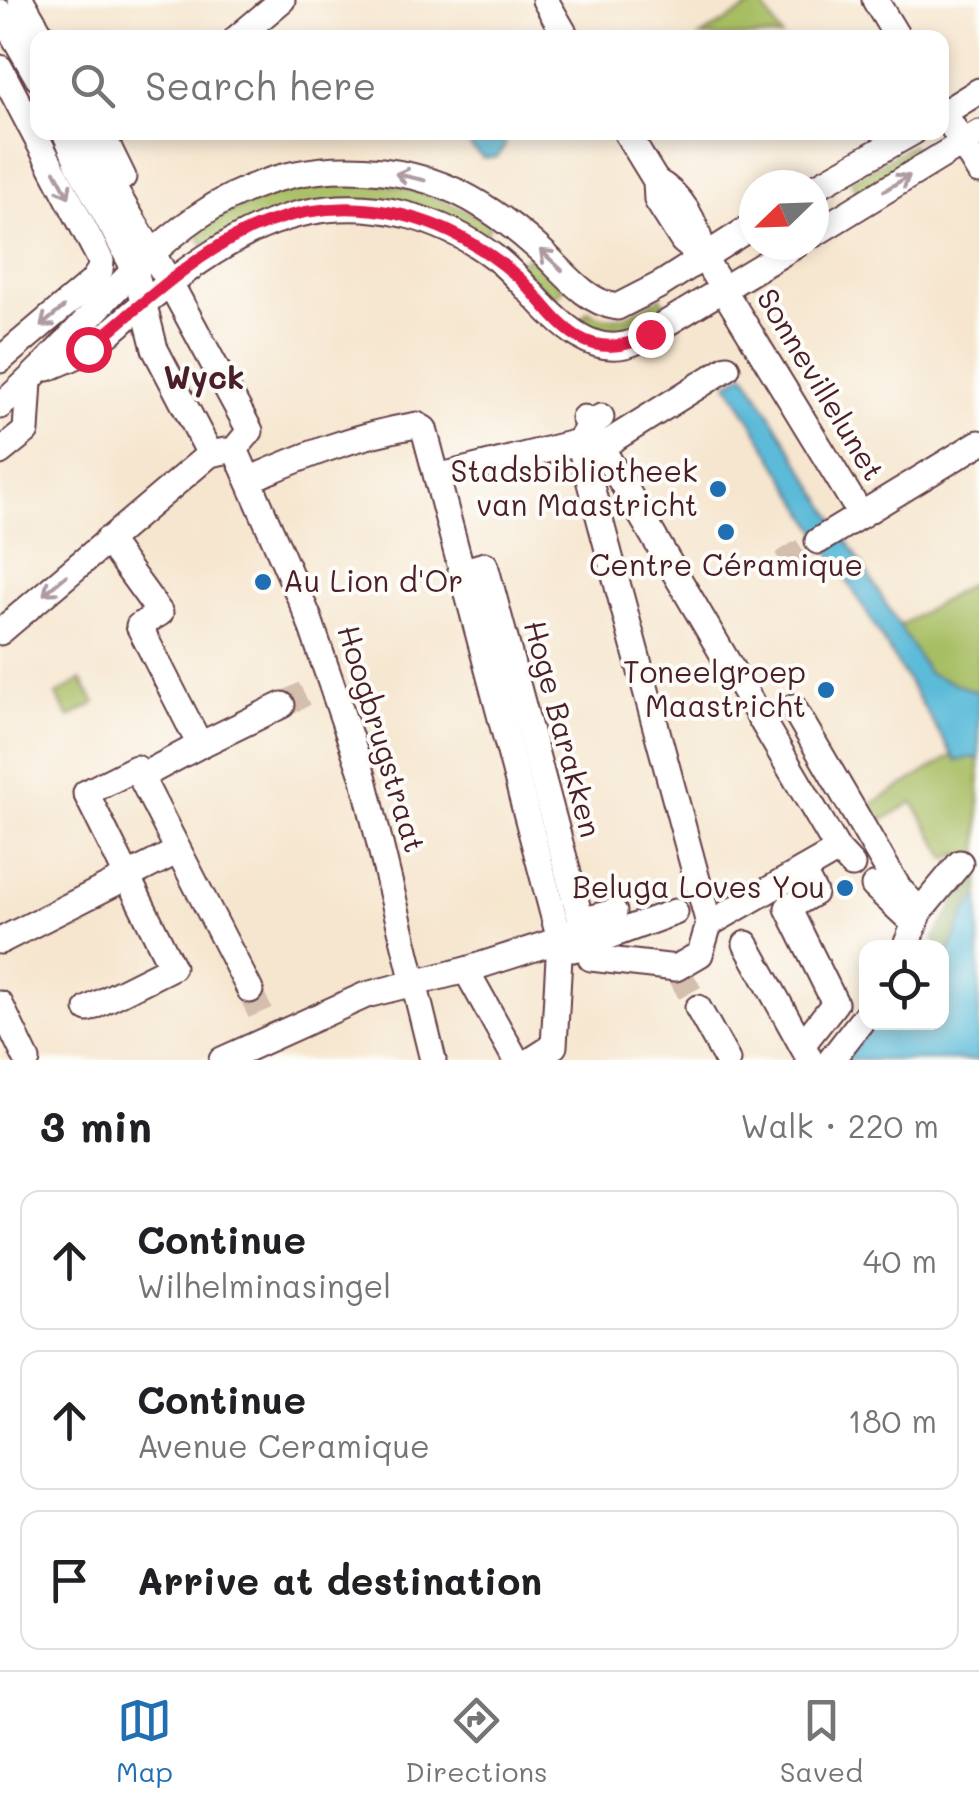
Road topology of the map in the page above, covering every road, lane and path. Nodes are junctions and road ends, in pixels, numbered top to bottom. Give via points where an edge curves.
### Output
1 (20, 0) edge
2 (282, 0) edge
3 (544, 0) edge
4 (874, 0) edge
5 (0, 12) edge
6 (38, 30) edge
7 (246, 30) edge
8 (562, 30) edge
9 (893, 30) edge
10 (30, 64) edge
11 (0, 68) edge
12 (979, 91) edge
13 (949, 108) edge
14 (949, 118) edge
15 (30, 125) edge
16 (971, 138) edge
17 (38, 140) edge
18 (68, 140) edge
19 (82, 140) edge
20 (112, 140) edge
21 (631, 140) edge
22 (899, 140) edge
23 (979, 171) edge
24 (829, 180) edge
25 (123, 203) junction
26 (829, 225) edge
27 (739, 235) edge
28 (704, 258) junction
29 (771, 260) edge
30 (144, 262) junction
31 (170, 283) junction
32 (724, 289) junction
33 (144, 304) junction
34 (761, 348) junction
35 (0, 360) edge
36 (34, 377) junction
37 (0, 406) edge
38 (586, 432) junction
39 (979, 443) edge
40 (232, 445) junction
41 (0, 452) edge
42 (437, 477) junction
43 (249, 480) junction
44 (107, 540) junction
45 (0, 632) edge
46 (282, 705) tunnel mouth
47 (793, 707) dead end
48 (200, 745) junction
49 (140, 776) junction
50 (178, 851) junction
51 (960, 863) dead end
52 (802, 871) junction
53 (127, 877) junction
54 (874, 886) dead end
55 (614, 912) dead end
56 (722, 917) junction
57 (913, 927) edge
58 (0, 941) edge
59 (576, 941) junction
60 (466, 970) junction
61 (246, 980) tunnel mouth
62 (414, 981) junction
63 (0, 1004) edge
64 (698, 1008) tunnel mouth
65 (88, 1009) dead end
66 (859, 1024) edge
67 (806, 1052) edge
68 (27, 1060) edge
69 (222, 1060) edge
70 (433, 1060) edge
71 (516, 1060) edge
72 (532, 1060) edge
73 (727, 1060) edge
74 (831, 1060) edge

1 - 6 street
2 - 7 street
3 - 8 street
4 - 9 street
5 - 10 street
11 -> 15 street
12 - 13 street
14 - 16 street
16 - 23 street
26 -> 16 street
17 -> 35 street via 100,270
18 - 30 street
19 - 25 street
20 - 25 street via 123,172
21 - 28 street, Sonnevillelunet via 656,181 684,207
22 - 24 street
25 - 30 street
27 - 28 street
28 -> 30 street via 626,305 611,306 459,192 406,175 341,169 276,179 225,198 182,225
28 - 32 street, Sonnevillelunet
29 - 32 street
30 - 31 street
30 - 33 street
30 - 36 street
31 - 32 street via 252,229 348,208 407,215 463,238 514,274 570,331 598,344 632,344
31 - 33 street
31 - 40 street
32 - 34 street, Sonnevillelunet
33 - 36 street via 88,349
33 - 40 street via 155,350
34 - 38 street
34 - 39 street, Sonnevillelunet via 839,528
36 - 37 street
36 - 41 street via 26,430
38 - 42 street
38 - 52 street via 845,858
38 - 56 street
40 - 43 street, Hoogbrugstraat
40 - 44 street
42 - 43 street, Hoge Barakken via 424,429 417,425 326,446
42 - 59 street, Hoge Barakken
43 - 62 street, Hoogbrugstraat via 378,826
44 -> 45 street
44 - 48 street via 160,613 138,626
46 - 48 street
47 - 57 street via 899,889
48 - 49 street
49 - 50 street
49 - 53 street via 136,768 86,793
50 - 53 street
50 - 61 street
51 - 57 street
52 - 56 street
52 - 67 street via 814,893 788,908 835,1003
53 - 58 street
53 - 65 street via 172,966
54 - 57 street
55 - 59 street
56 - 59 street
56 - 59 street via 700,954 677,970
56 - 67 street
59 - 60 street
59 - 72 street, Hoge Barakken via 554,1046
60 - 62 street
60 - 71 street
62 - 69 street via 266,1028
62 - 70 street, Hoogbrugstraat
63 - 68 street
64 - 73 street
66 - 74 street

